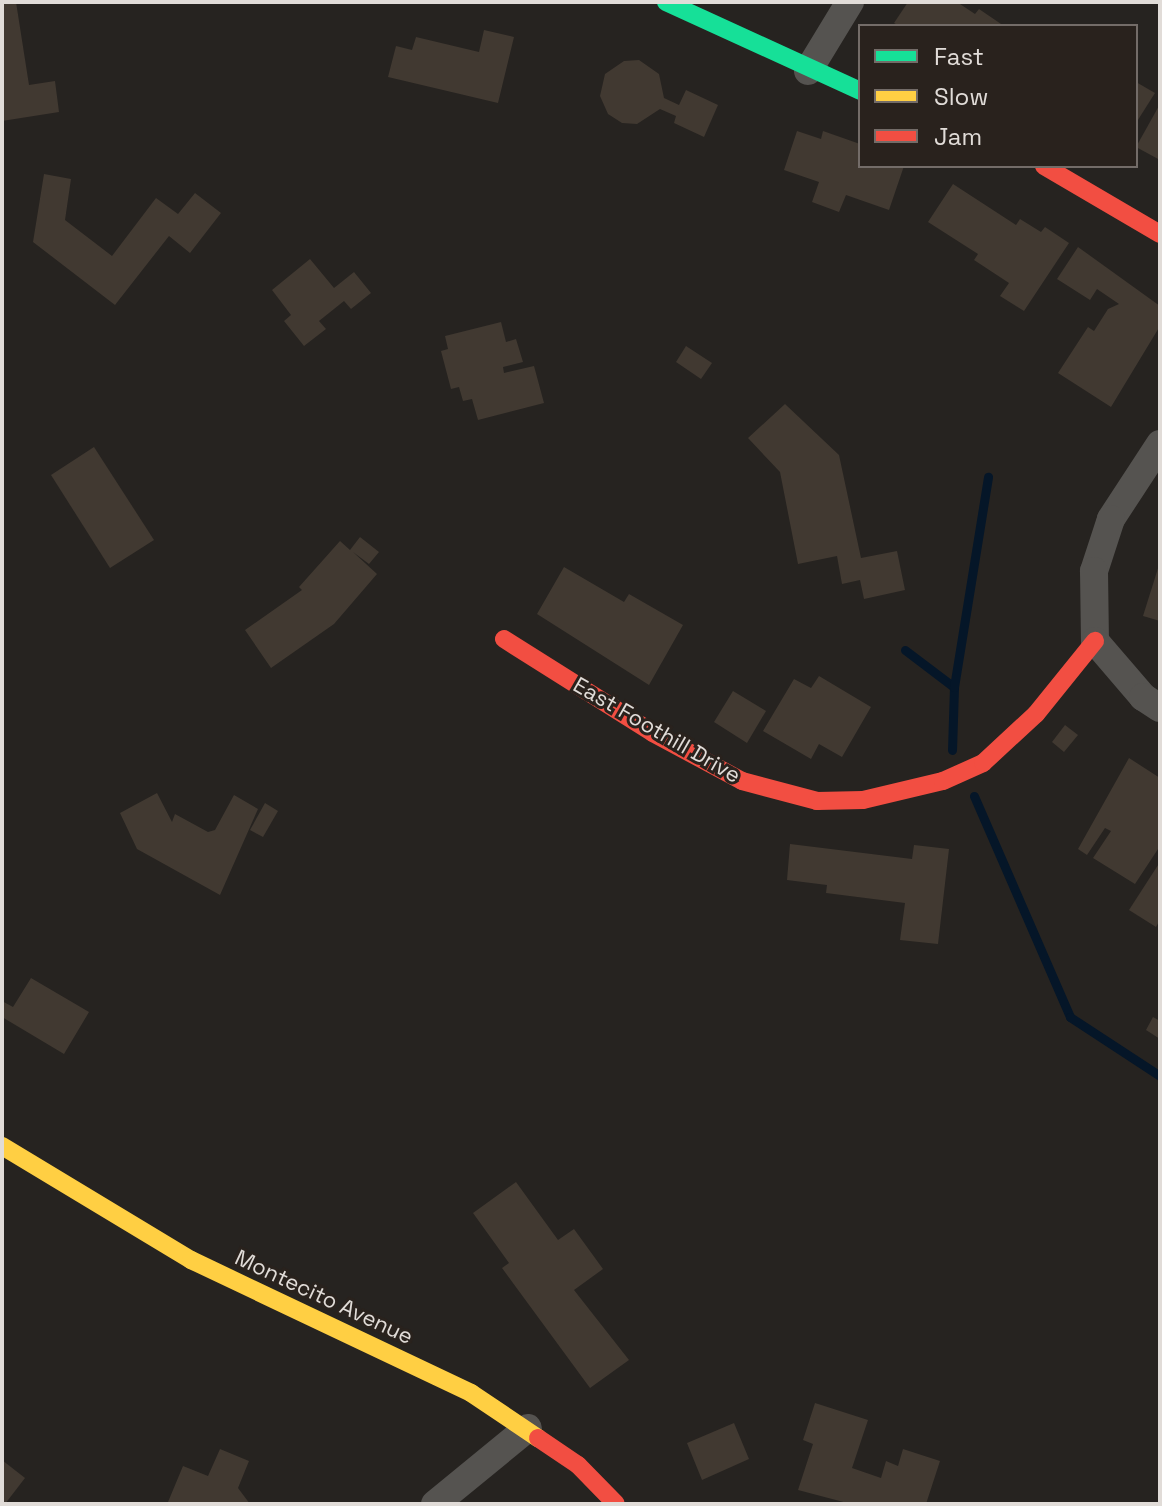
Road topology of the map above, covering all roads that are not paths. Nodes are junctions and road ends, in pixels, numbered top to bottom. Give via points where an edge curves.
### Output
1 (666, 2) edge
2 (850, 2) edge
3 (808, 71) junction
4 (858, 90) edge
5 (1047, 168) edge
6 (1160, 234) edge
7 (1160, 444) edge
8 (504, 639) dead end
9 (1095, 641) junction
10 (1151, 703) edge
11 (2, 1146) edge
12 (528, 1428) junction
13 (435, 1504) edge
14 (616, 1504) edge

1 - 3 street
2 - 3 street
3 - 4 street
5 - 6 street
7 - 9 street via 1111,519 1094,571
8 - 9 street, East Foothill Drive via 653,733 742,781 817,801 863,800 943,781 983,763 1036,714
9 - 10 street
11 - 12 street, Montecito Avenue via 180,1254 471,1393
12 - 13 street
12 - 14 street, Montecito Avenue via 594,1478

